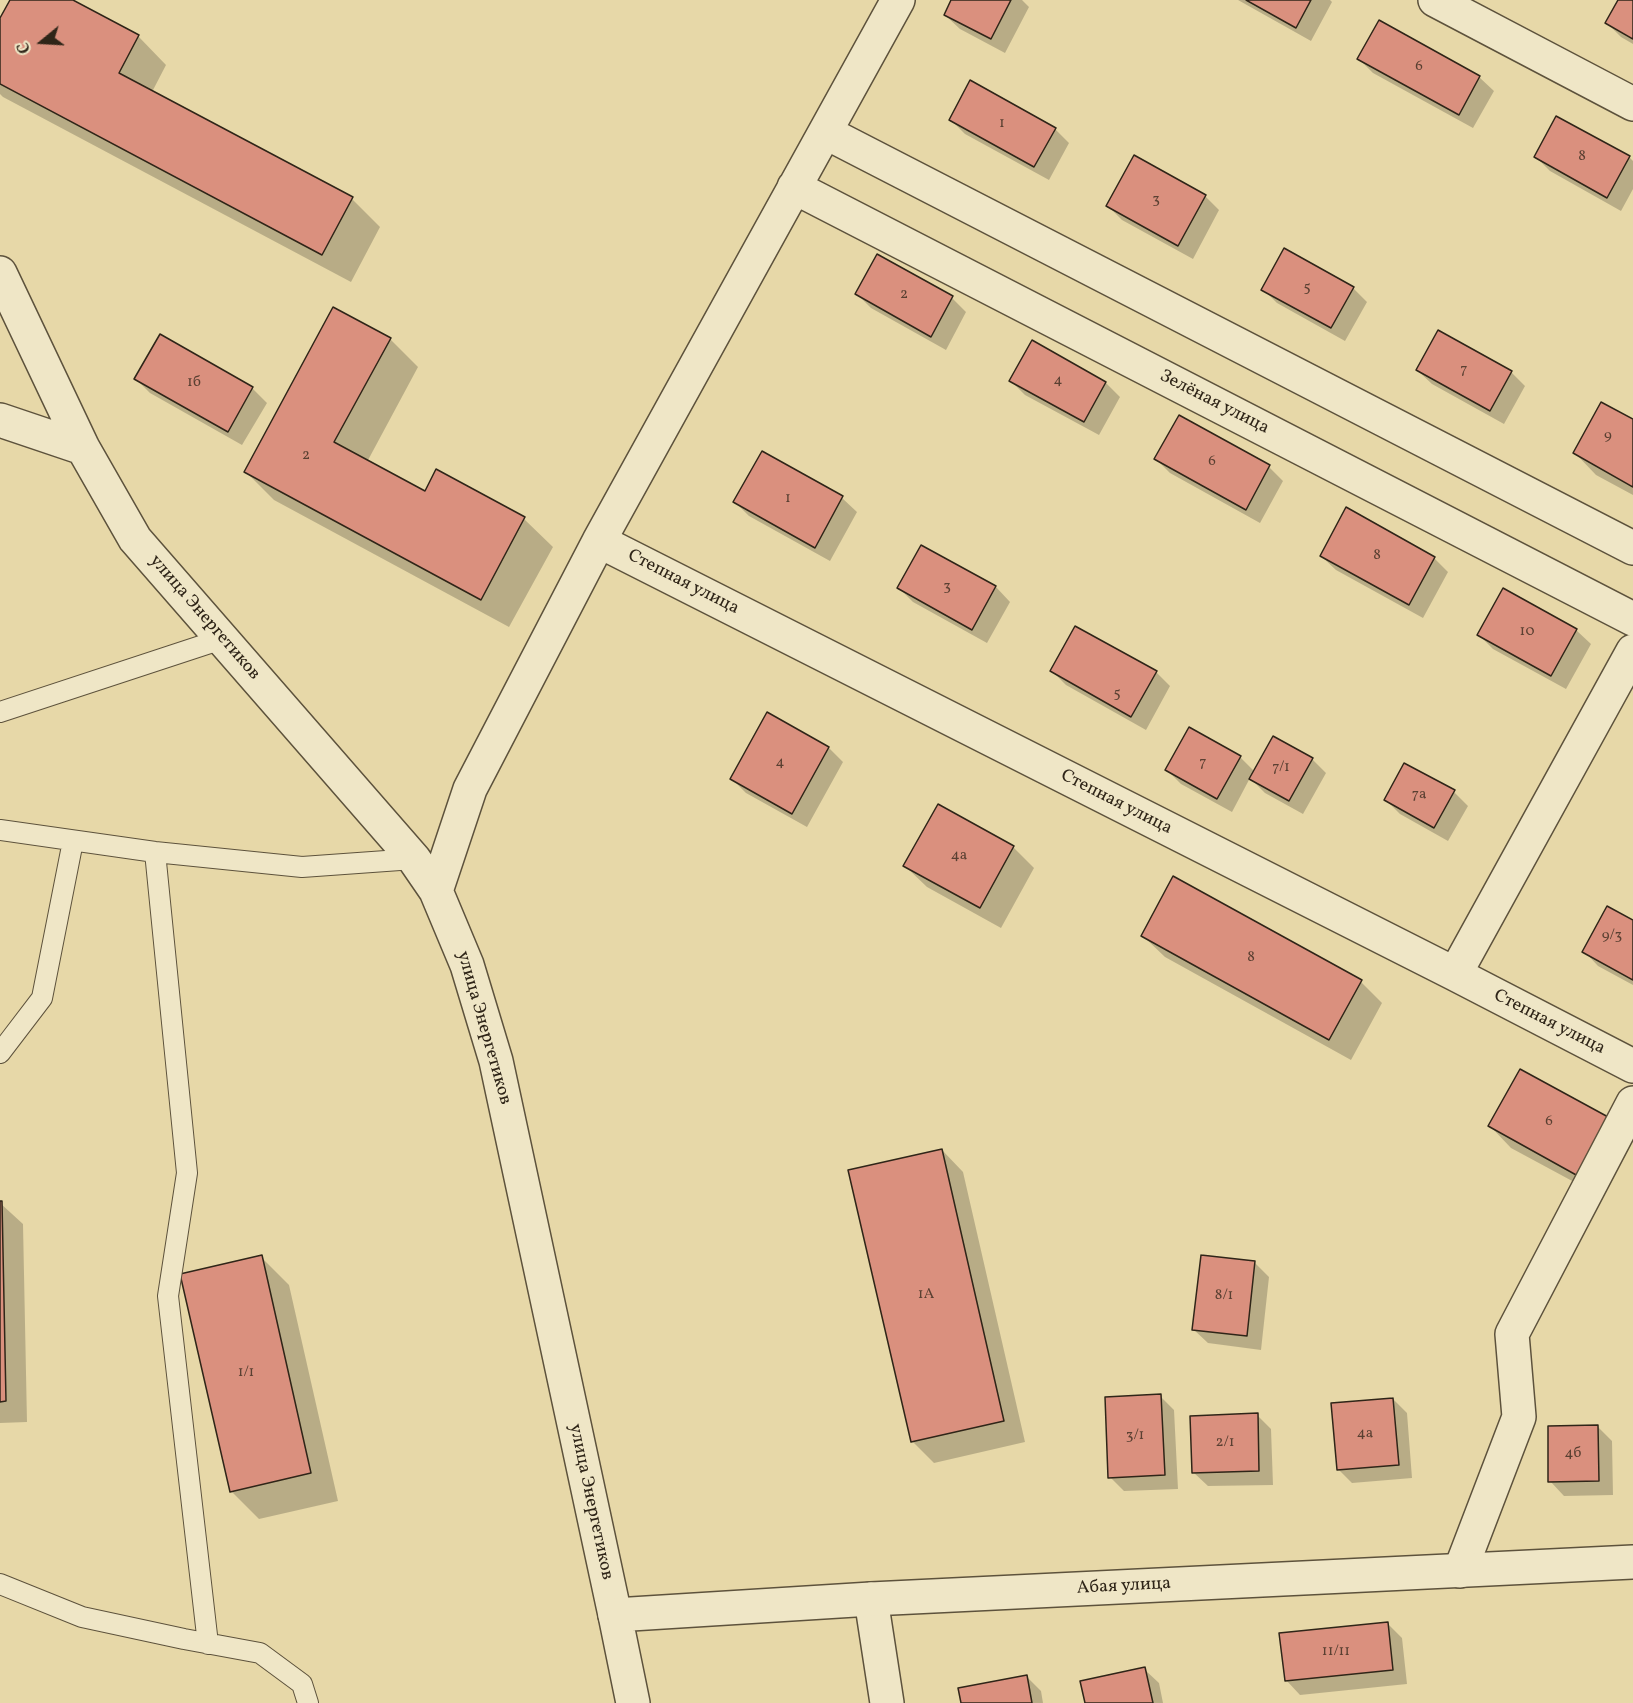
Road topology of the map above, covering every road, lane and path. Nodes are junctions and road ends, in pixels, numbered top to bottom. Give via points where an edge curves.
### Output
1 (898, 0) edge
2 (1435, 0) edge
3 (1633, 104) edge
4 (825, 132) junction
5 (794, 187) junction
6 (0, 273) edge
7 (0, 420) edge
8 (83, 448) junction
9 (599, 541) junction
10 (1633, 548) edge
11 (1633, 619) edge
12 (222, 639) junction
13 (1633, 651) edge
14 (0, 712) edge
15 (0, 831) edge
16 (73, 840) junction
17 (155, 852) junction
18 (414, 859) junction
19 (436, 891) junction
20 (1455, 974) junction
21 (0, 1053) edge
22 (1633, 1066) edge
23 (1633, 1103) edge
24 (1633, 1563) edge
25 (1460, 1571) junction
26 (0, 1584) edge
27 (871, 1599) junction
28 (615, 1615) junction
29 (208, 1644) junction
30 (308, 1703) edge
31 (633, 1703) edge
32 (887, 1703) edge

1 - 4 street
2 - 3 street
4 - 5 street
4 - 10 street
5 - 9 street
5 - 11 street, Зелёная улица
6 - 8 street, улица Энергетиков
7 - 8 street
8 - 12 street, улица Энергетиков via 135,539
9 - 19 street via 470,789
9 - 20 street, Степная улица
12 - 14 lane
12 - 18 street, улица Энергетиков
13 - 20 street
15 - 16 lane
16 - 17 lane
16 - 21 lane via 42,998
17 - 18 lane via 302,867
17 - 29 lane via 187,1173 168,1296
18 - 19 street, улица Энергетиков
19 - 28 street, улица Энергетиков via 467,965 496,1061
20 - 22 street, Степная улица
23 - 25 street via 1512,1334 1519,1417
24 - 25 street, Абая улица
25 - 27 street, Абая улица
26 - 29 lane via 82,1617
27 - 28 street, Абая улица
27 - 32 street
28 - 31 street, улица Энергетиков
29 - 30 lane via 260,1653 302,1684

